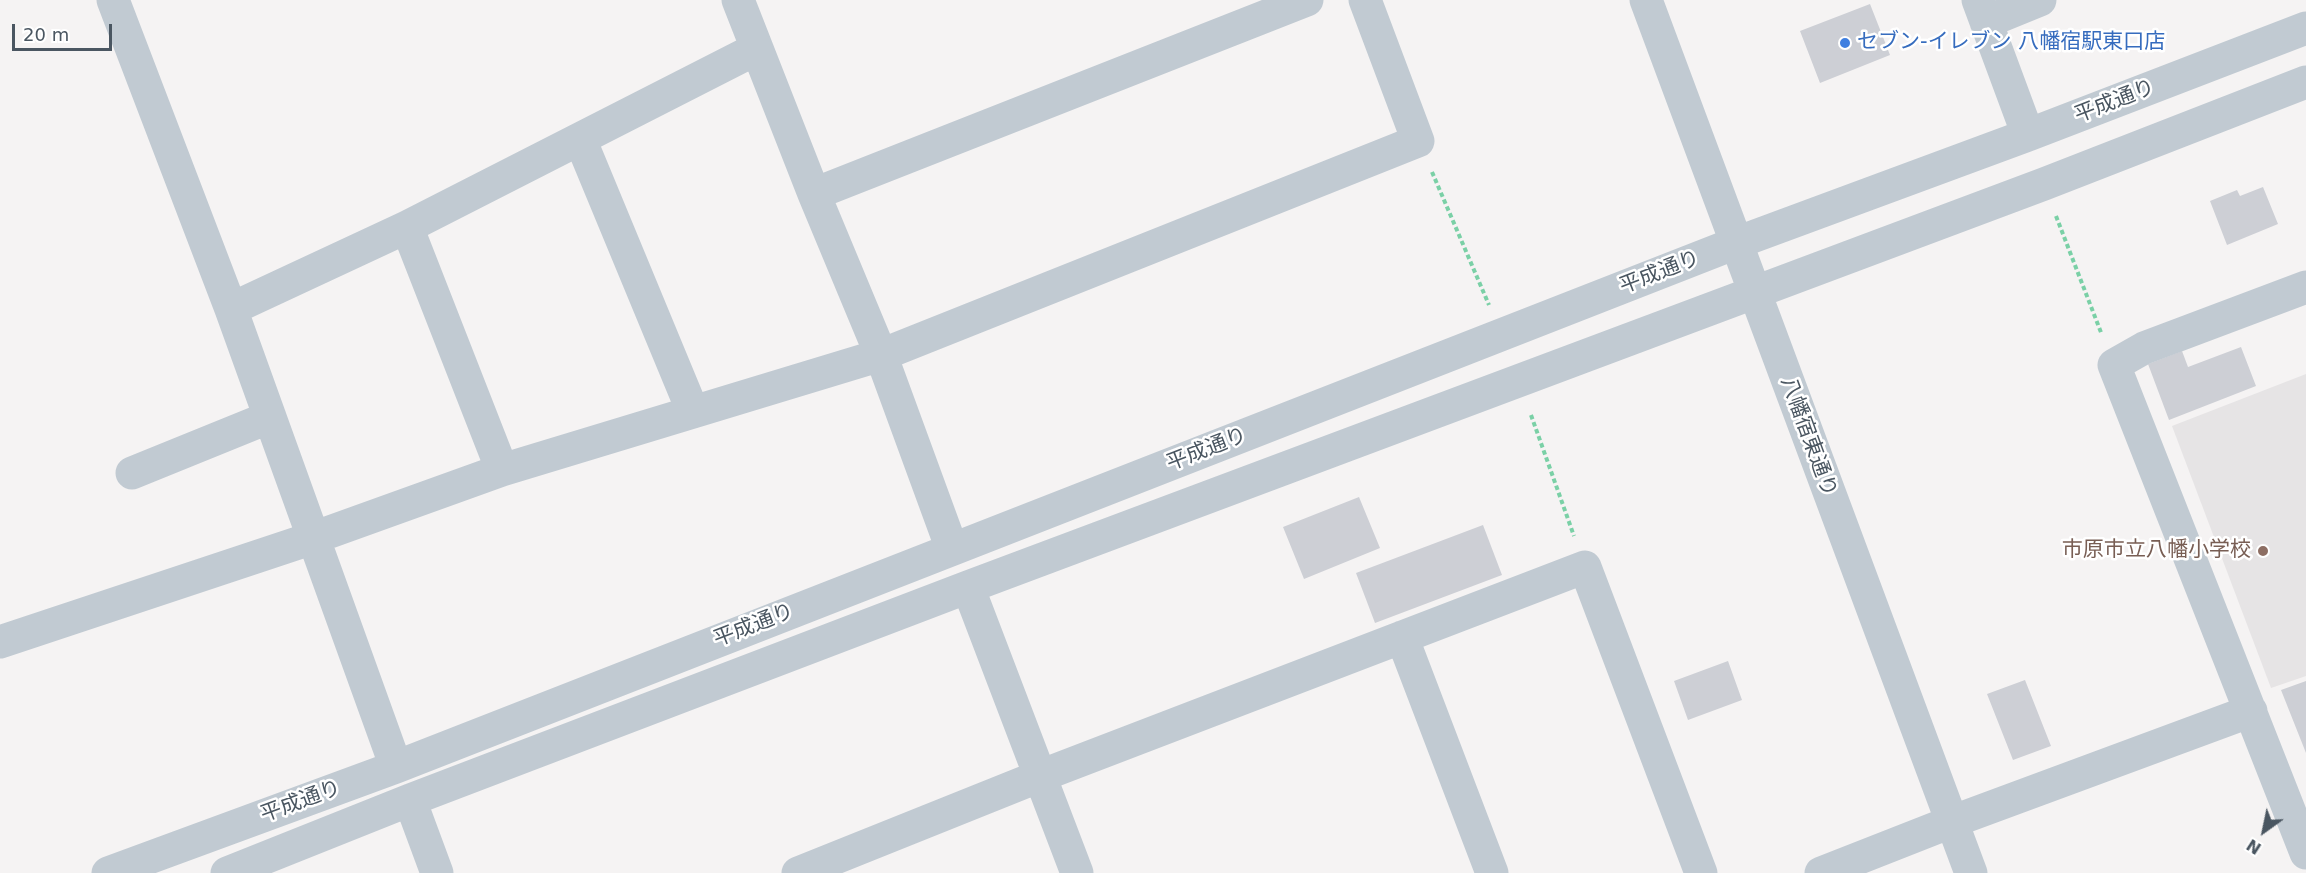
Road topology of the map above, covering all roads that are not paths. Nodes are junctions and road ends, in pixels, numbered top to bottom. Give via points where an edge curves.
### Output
1 (113, 0) edge
2 (738, 0) edge
3 (1307, 0) edge
4 (1365, 0) edge
5 (1646, 0) edge
6 (2040, 0) edge
7 (1982, 11) edge
8 (2306, 28) edge
9 (756, 49) junction
10 (2306, 82) edge
11 (2028, 135) junction
12 (580, 139) junction
13 (814, 194) junction
14 (407, 227) junction
15 (1736, 243) junction
16 (2306, 287) edge
17 (1755, 293) junction
18 (231, 309) junction
19 (881, 355) junction
20 (693, 412) junction
21 (270, 417) junction
22 (501, 470) junction
23 (132, 473) dead end
24 (313, 538) junction
25 (952, 549) junction
26 (968, 587) junction
27 (1402, 637) junction
28 (0, 642) edge
29 (2251, 711) junction
30 (396, 767) junction
31 (1040, 777) junction
32 (410, 800) junction
33 (1951, 822) junction
34 (2306, 853) edge
35 (108, 873) edge
36 (227, 873) edge
37 (437, 873) edge
38 (798, 873) edge
39 (1077, 873) edge
40 (1492, 873) edge
41 (1701, 873) edge
42 (1821, 873) edge
43 (1971, 873) edge

1 - 18 street
2 - 9 street
3 - 13 street
4 - 19 street via 1418,141
5 - 15 street, 八幡宿東通り
6 - 7 street
7 - 11 street
8 - 11 street, 平成通り
9 - 12 street
9 - 13 street
10 - 17 street, 平成通り
11 - 15 street, 平成通り
12 - 14 street
12 - 20 street
13 - 19 street
14 - 18 street
14 - 22 street
15 - 17 street, 八幡宿東通り
15 - 25 street, 平成通り
16 - 29 street via 2144,348 2114,365
17 - 26 street, 平成通り
17 - 33 street, 八幡宿東通り
18 - 21 street
19 - 20 street
19 - 25 street
20 - 22 street
21 - 23 street
21 - 24 street
22 - 24 street
24 - 28 street
24 - 30 street
25 - 30 street, 平成通り
26 - 31 street
26 - 32 street, 平成通り
27 - 31 street
27 - 40 street
27 - 41 street via 1585,567
29 - 33 street
29 - 34 street
30 - 35 street, 平成通り
31 - 38 street
31 - 39 street
32 - 36 street, 平成通り
32 - 37 street
33 - 42 street
33 - 43 street, 八幡宿東通り

